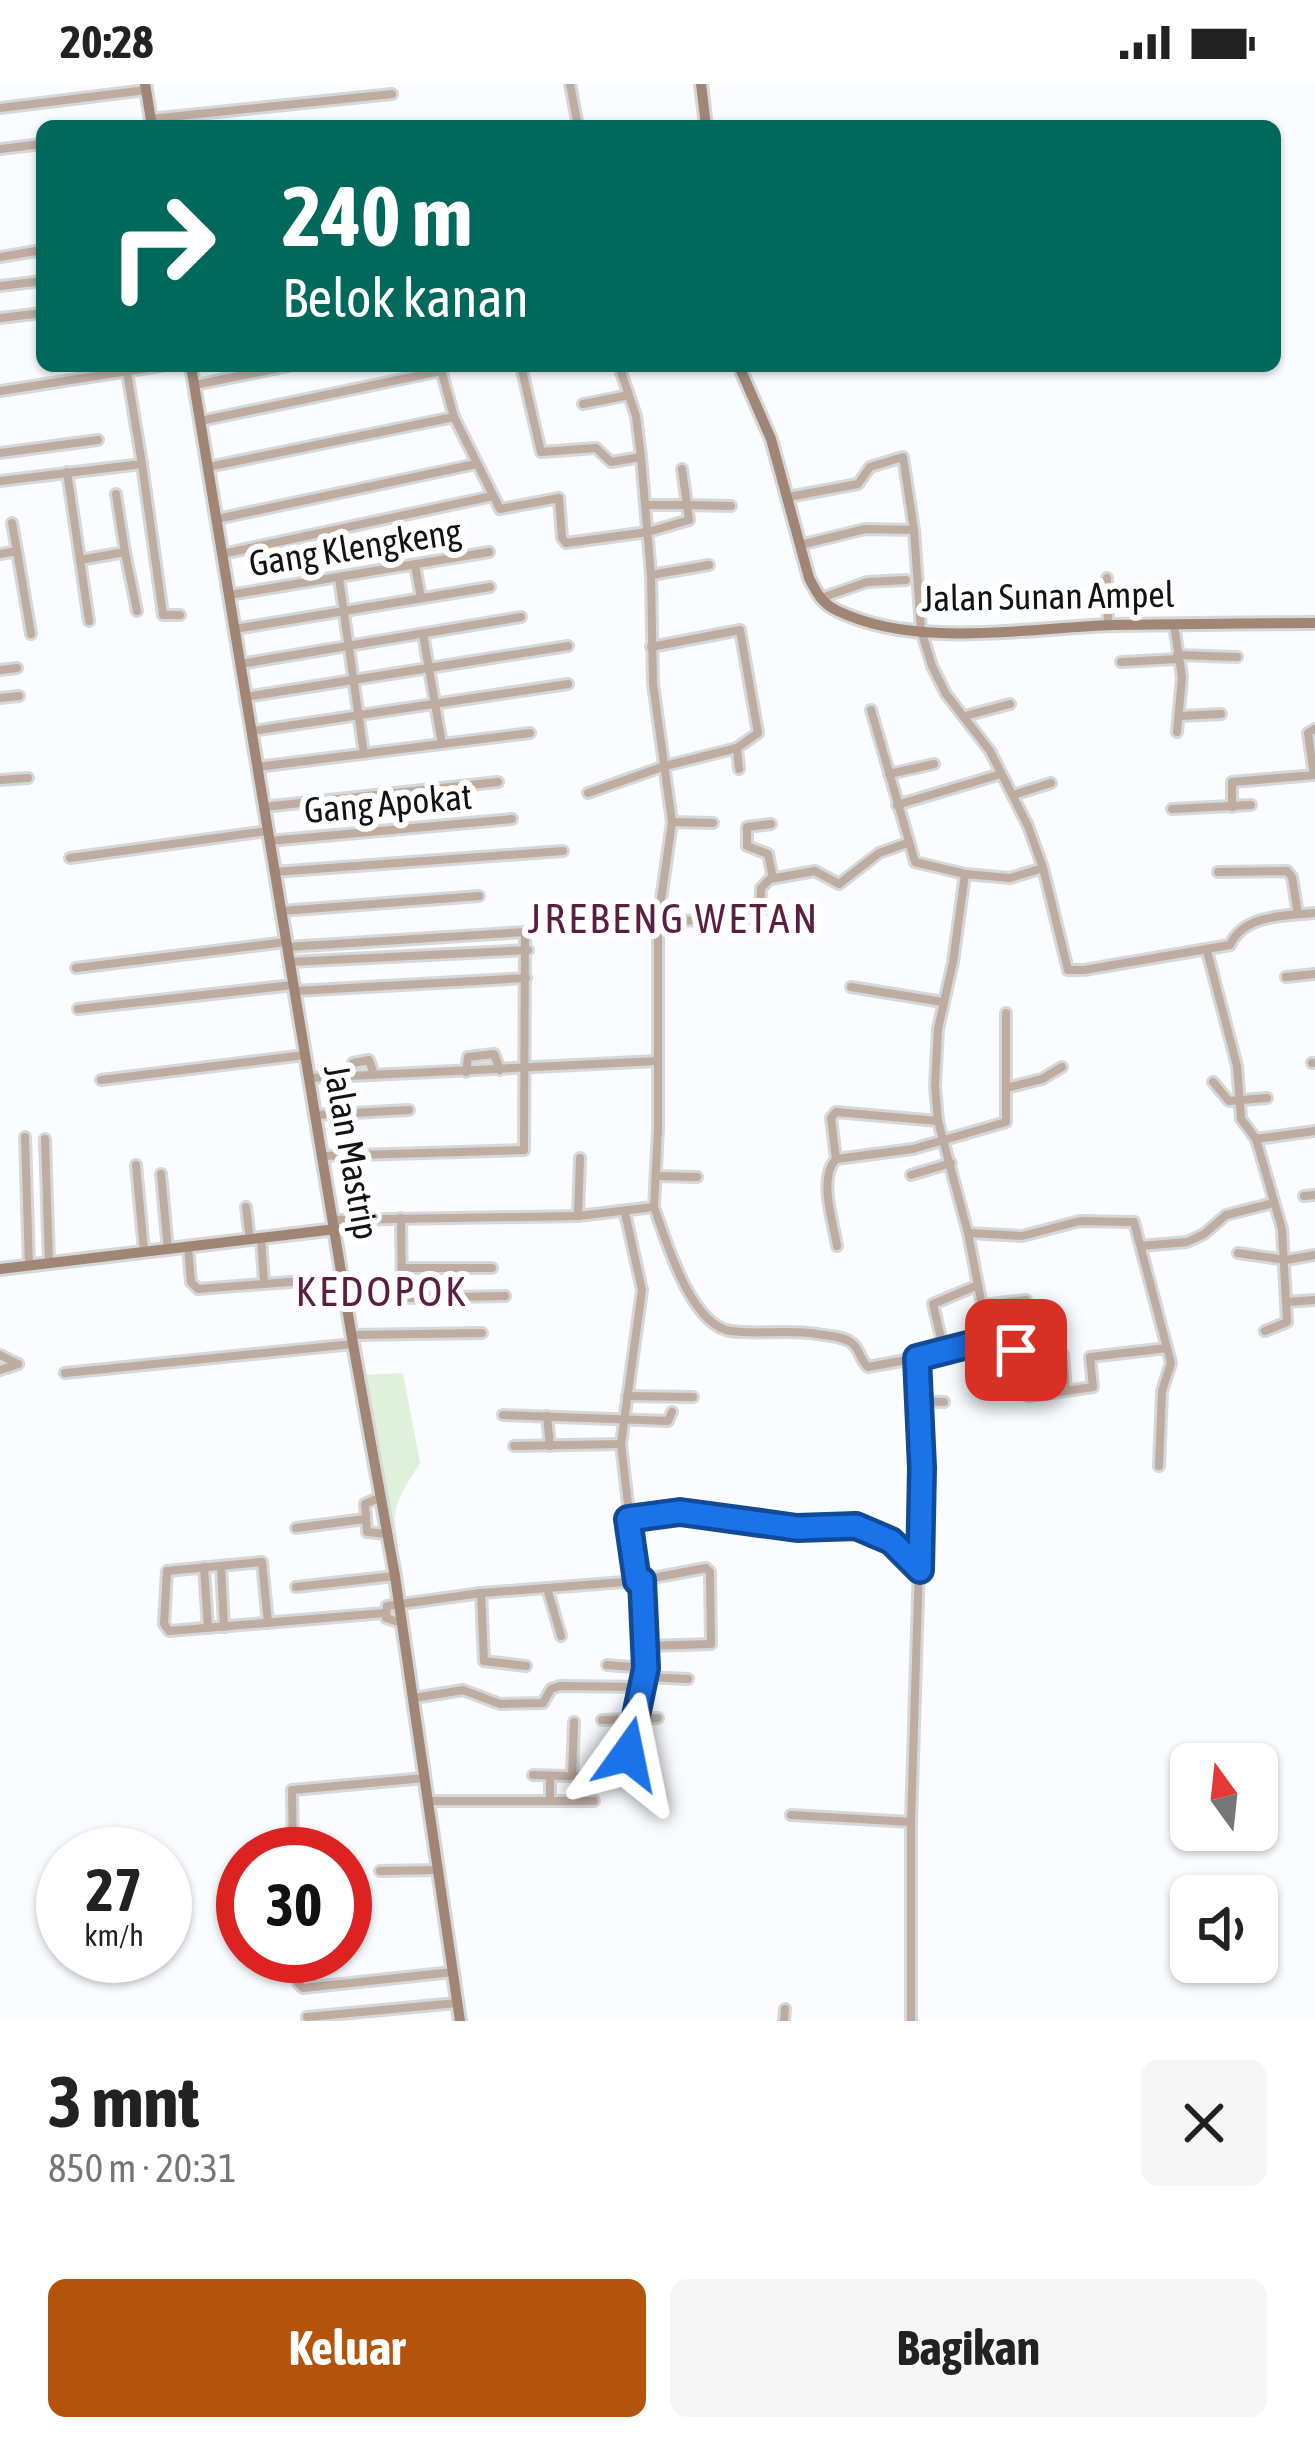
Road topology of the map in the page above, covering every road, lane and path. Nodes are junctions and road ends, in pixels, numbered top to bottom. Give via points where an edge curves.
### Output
1 (570, 84) edge
2 (701, 84) edge
3 (145, 87) edge
4 (392, 94) dead end
5 (0, 108) edge
6 (150, 120) edge
7 (176, 120) edge
8 (577, 120) edge
9 (705, 120) edge
10 (36, 145) edge
11 (0, 149) edge
12 (36, 251) edge
13 (0, 256) edge
14 (36, 281) edge
15 (0, 286) edge
16 (36, 314) edge
17 (0, 317) edge
18 (127, 372) joint
19 (192, 372) edge
20 (259, 372) edge
21 (423, 372) edge
22 (442, 372) edge
23 (522, 372) edge
24 (621, 372) edge
25 (742, 372) edge
26 (195, 385) junction
27 (0, 391) edge
28 (629, 395) junction
29 (583, 404) dead end
30 (454, 416) junction
31 (200, 421) junction
32 (98, 440) dead end
33 (0, 453) edge
34 (641, 457) junction
35 (142, 464) junction
36 (476, 464) junction
37 (208, 467) junction
38 (682, 469) dead end
39 (67, 472) junction
40 (0, 481) edge
41 (116, 494) dead end
42 (493, 496) junction
43 (788, 496) junction
44 (645, 505) junction
45 (687, 505) junction
46 (731, 506) dead end
47 (216, 519) junction
48 (12, 523) dead end
49 (914, 530) junction
50 (648, 532) junction
51 (800, 544) junction
52 (17, 551) junction
53 (125, 552) junction
54 (489, 553) dead end
55 (0, 554) edge
56 (222, 554) junction
57 (80, 560) junction
58 (415, 565) junction
59 (709, 565) dead end
60 (651, 575) junction
61 (339, 578) junction
62 (1107, 578) dead end
63 (905, 580) dead end
64 (490, 587) dead end
65 (229, 595) junction
66 (421, 598) junction
67 (820, 599) junction
68 (137, 611) dead end
69 (343, 613) junction
70 (180, 616) dead end
71 (521, 617) dead end
72 (89, 621) dead end
73 (1313, 623) edge
74 (1108, 625) junction
75 (1174, 625) junction
76 (235, 629) junction
77 (921, 630) junction
78 (31, 634) dead end
79 (423, 634) junction
80 (568, 646) dead end
81 (651, 647) junction
82 (347, 648) junction
83 (1178, 657) junction
84 (1237, 657) dead end
85 (1121, 662) dead end
86 (240, 664) junction
87 (17, 668) dead end
88 (428, 668) junction
89 (0, 670) edge
90 (352, 682) junction
91 (568, 684) dead end
92 (19, 696) dead end
93 (245, 697) junction
94 (0, 698) edge
95 (434, 701) junction
96 (1010, 704) dead end
97 (871, 710) dead end
98 (1221, 714) dead end
99 (357, 716) junction
100 (965, 716) junction
101 (1180, 716) junction
102 (1315, 729) edge
103 (252, 731) junction
104 (1178, 732) dead end
105 (530, 733) dead end
106 (442, 744) junction
107 (737, 748) junction
108 (364, 754) junction
109 (934, 764) dead end
110 (665, 766) junction
111 (257, 767) junction
112 (739, 770) dead end
113 (889, 775) junction
114 (997, 775) junction
115 (1314, 775) edge
116 (28, 778) dead end
117 (0, 780) edge
118 (498, 782) dead end
119 (1051, 783) dead end
120 (588, 793) dead end
121 (1012, 795) junction
122 (897, 805) junction
123 (1251, 805) dead end
124 (263, 807) junction
125 (1232, 807) junction
126 (1172, 809) dead end
127 (512, 819) dead end
128 (672, 822) junction
129 (713, 823) dead end
130 (771, 824) dead end
131 (268, 836) junction
132 (908, 843) junction
133 (563, 851) dead end
134 (70, 858) dead end
135 (1038, 870) junction
136 (274, 872) junction
137 (1218, 872) dead end
138 (964, 874) junction
139 (773, 878) junction
140 (479, 896) dead end
141 (280, 911) junction
142 (1315, 913) edge
143 (1298, 914) junction
144 (658, 921) junction
145 (525, 932) junction
146 (286, 945) junction
147 (528, 950) junction
148 (1207, 951) junction
149 (290, 962) junction
150 (76, 968) dead end
151 (1315, 974) edge
152 (1286, 977) dead end
153 (526, 978) junction
154 (851, 987) dead end
155 (294, 988) junction
156 (943, 1002) junction
157 (77, 1010) dead end
158 (1006, 1013) dead end
159 (305, 1054) junction
160 (658, 1061) junction
161 (1062, 1067) dead end
162 (525, 1068) junction
163 (500, 1070) junction
164 (466, 1072) junction
165 (374, 1075) junction
166 (351, 1076) junction
167 (309, 1078) junction
168 (101, 1080) dead end
169 (1213, 1082) dead end
170 (1006, 1088) junction
171 (1267, 1098) dead end
172 (1240, 1102) junction
173 (409, 1110) dead end
174 (315, 1115) junction
175 (938, 1121) junction
176 (1315, 1131) edge
177 (25, 1137) dead end
178 (45, 1139) dead end
179 (1256, 1139) junction
180 (945, 1140) junction
181 (322, 1156) junction
182 (580, 1158) dead end
183 (836, 1159) junction
184 (951, 1163) junction
185 (136, 1165) dead end
186 (161, 1174) dead end
187 (910, 1175) dead end
188 (656, 1176) junction
189 (697, 1178) dead end
190 (1273, 1203) junction
191 (246, 1207) dead end
192 (649, 1208) junction
193 (626, 1213) junction
194 (578, 1216) junction
195 (401, 1218) junction
196 (335, 1224) junction
197 (968, 1233) junction
198 (256, 1239) junction
199 (837, 1246) dead end
200 (1141, 1246) junction
201 (188, 1247) junction
202 (168, 1250) junction
203 (144, 1253) junction
204 (1238, 1253) dead end
205 (1315, 1256) edge
206 (1286, 1260) junction
207 (50, 1265) junction
208 (29, 1267) junction
209 (402, 1268) junction
210 (491, 1268) dead end
211 (0, 1269) edge
212 (344, 1278) junction
213 (264, 1282) junction
214 (978, 1285) junction
215 (505, 1296) dead end
216 (386, 1298) dead end
217 (402, 1298) junction
218 (1315, 1300) edge
219 (1286, 1302) junction
220 (982, 1305) junction
221 (1265, 1331) dead end
222 (482, 1333) dead end
223 (352, 1340) junction
224 (987, 1340) junction
225 (1167, 1348) junction
226 (944, 1352) junction
227 (1064, 1354) dead end
228 (0, 1355) edge
229 (917, 1358) junction
230 (1023, 1360) junction
231 (0, 1370) edge
232 (65, 1373) dead end
233 (1066, 1391) junction
234 (627, 1396) junction
235 (693, 1397) dead end
236 (920, 1401) junction
237 (944, 1402) dead end
238 (672, 1412) dead end
239 (503, 1415) dead end
240 (547, 1417) junction
241 (624, 1418) junction
242 (621, 1444) junction
243 (514, 1446) dead end
244 (550, 1446) junction
245 (1160, 1466) dead end
246 (381, 1497) junction
247 (364, 1519) junction
248 (628, 1519) junction
249 (296, 1528) dead end
250 (387, 1534) junction
251 (204, 1567) junction
252 (221, 1567) junction
253 (920, 1570) junction
254 (395, 1576) junction
255 (640, 1580) junction
256 (296, 1587) dead end
257 (547, 1588) junction
258 (481, 1594) junction
259 (398, 1604) junction
260 (384, 1613) junction
261 (268, 1623) junction
262 (401, 1623) junction
263 (224, 1627) junction
264 (208, 1628) junction
265 (561, 1636) dead end
266 (646, 1646) junction
267 (607, 1665) dead end
268 (526, 1666) dead end
269 (644, 1677) junction
270 (688, 1679) dead end
271 (414, 1698) junction
272 (634, 1717) junction
273 (658, 1718) dead end
274 (602, 1720) dead end
275 (574, 1722) dead end
276 (628, 1754) dead end
277 (533, 1775) dead end
278 (550, 1776) junction
279 (572, 1776) junction
280 (597, 1777) dead end
281 (426, 1778) junction
282 (430, 1801) junction
283 (550, 1801) junction
284 (594, 1801) dead end
285 (791, 1815) dead end
286 (911, 1822) junction
287 (293, 1827) edge
288 (439, 1870) junction
289 (380, 1871) dead end
290 (453, 1972) junction
291 (372, 1979) edge
292 (299, 1983) edge
293 (332, 1983) edge
294 (458, 2003) junction
295 (785, 2009) dead end
296 (307, 2017) dead end
297 (462, 2021) edge
298 (784, 2021) edge
299 (911, 2021) edge

1 - 8 street
2 - 9 main road
3 - 5 street
3 - 6 main road
4 - 7 street
10 - 11 street
12 - 13 street
14 - 15 street
16 - 17 street
18 - 27 street
18 - 35 street
19 - 26 main road, Jalan Mastrip
20 - 26 street
21 - 31 street
22 - 30 street
23 - 34 street via 541,452 596,448 610,462
24 - 28 street
25 - 43 main road
26 - 31 main road, Jalan Mastrip
28 - 29 street
28 - 34 street
30 - 36 street
30 - 37 street
31 - 37 main road, Jalan Mastrip
32 - 33 street
34 - 44 street
35 - 39 street
35 - 70 street via 163,615
36 - 42 street
36 - 47 street
37 - 47 main road, Jalan Mastrip
38 - 45 street
39 - 40 street
39 - 57 street
41 - 53 street
42 - 50 street via 502,511 559,498 566,543
42 - 56 street
43 - 49 street via 855,485 869,467 903,457
43 - 51 main road
44 - 45 street
44 - 50 street
45 - 46 street
45 - 50 street via 687,523
47 - 56 main road, Jalan Mastrip
48 - 52 street
49 - 51 street via 865,529
49 - 77 street
50 - 60 street
51 - 67 main road
52 - 55 street
52 - 78 street
53 - 57 street
53 - 68 street
54 - 58 street, Gang Klengkeng
56 - 65 main road, Jalan Mastrip
57 - 72 street
58 - 61 street, Gang Klengkeng
58 - 66 street
59 - 60 street
60 - 81 street
61 - 65 street, Gang Klengkeng
61 - 69 street
62 - 74 street
63 - 67 street via 867,582
64 - 66 street
65 - 76 main road, Jalan Mastrip
66 - 69 street
67 - 77 main road, Jalan Sunan Ampel via 844,614
69 - 76 street
69 - 82 street
71 - 79 street
73 - 75 main road, Jalan Sunan Ampel
74 - 75 main road, Jalan Sunan Ampel
74 - 77 main road, Jalan Sunan Ampel
75 - 83 street
76 - 86 main road, Jalan Mastrip
77 - 100 street via 946,694
79 - 82 street
79 - 88 street
80 - 88 street
81 - 107 street via 740,630 758,727
81 - 110 street
82 - 86 street
82 - 90 street
83 - 84 street
83 - 85 street
83 - 101 street
86 - 93 main road, Jalan Mastrip
87 - 89 street
88 - 90 street
88 - 95 street
90 - 93 street
90 - 99 street
91 - 95 street
92 - 94 street
93 - 103 main road, Jalan Mastrip
95 - 99 street
95 - 106 street
96 - 100 street
97 - 113 street
98 - 101 street
99 - 103 street
99 - 108 street
100 - 114 street
101 - 104 street
102 - 115 street via 1308,733
103 - 111 main road, Jalan Mastrip
105 - 106 street
106 - 108 street
107 - 110 street
107 - 112 street
108 - 111 street
109 - 113 street
110 - 120 street
110 - 128 street
111 - 124 main road, Jalan Mastrip
113 - 122 street
114 - 121 street
114 - 122 street
115 - 125 street via 1232,782
116 - 117 street
118 - 124 street
119 - 121 street
121 - 135 street via 1037,845
122 - 132 street
123 - 125 street
124 - 131 main road, Jalan Mastrip
125 - 126 street
127 - 131 street, Gang Apokat
128 - 129 street
128 - 144 street
130 - 139 street via 747,827 745,841 768,854
131 - 134 street, Gang Apokat
131 - 136 main road, Jalan Mastrip
132 - 138 street via 915,862
132 - 139 street via 879,853 839,884 815,871
133 - 136 street
135 - 138 street via 1010,878
135 - 148 street via 1068,970
136 - 141 main road, Jalan Mastrip
137 - 143 street via 1287,871
138 - 156 street
139 - 144 street via 761,888 758,916
140 - 141 street
141 - 146 main road, Jalan Mastrip
142 - 143 street
143 - 148 street via 1243,926 1230,945
144 - 145 street via 566,921
144 - 160 street
145 - 146 street
145 - 147 street
146 - 149 main road, Jalan Mastrip
146 - 150 street
147 - 149 street
147 - 153 street
148 - 172 street
149 - 155 main road, Jalan Mastrip
151 - 152 street
153 - 155 street
153 - 162 street
154 - 156 street
155 - 157 street
155 - 159 main road, Jalan Mastrip
156 - 175 street via 934,1060
158 - 170 street
159 - 167 main road, Jalan Mastrip
159 - 168 street
160 - 162 street
160 - 188 street
161 - 170 street
162 - 163 street
162 - 181 street via 524,1150
163 - 164 street
163 - 164 street via 494,1054 468,1057
164 - 165 street
165 - 166 street
165 - 166 street via 370,1060 353,1063
166 - 167 street
167 - 174 main road, Jalan Mastrip
169 - 172 street
170 - 180 street via 1006,1122
171 - 172 street
172 - 179 street via 1244,1127
173 - 174 street
174 - 181 main road, Jalan Mastrip
175 - 180 street
175 - 183 street via 836,1112
176 - 179 street
177 - 208 street
178 - 207 street
179 - 190 street
180 - 183 street
180 - 184 street
181 - 196 main road, Jalan Mastrip
182 - 194 street
183 - 199 street via 827,1180
184 - 187 street
184 - 197 street
185 - 203 street
186 - 202 street
188 - 189 street
188 - 192 street
190 - 200 street via 1226,1215 1186,1242
190 - 206 street
191 - 198 street
192 - 193 street
192 - 229 street via 685,1285 716,1328 844,1339 868,1367
193 - 194 street
193 - 234 street via 642,1290
194 - 195 street
195 - 196 street
195 - 209 street
196 - 198 main road
196 - 212 main road, Jalan Mastrip
197 - 200 street via 1022,1236 1129,1219
197 - 214 street
198 - 201 main road
198 - 213 street
200 - 225 street
201 - 202 main road
201 - 213 street via 198,1289
202 - 203 main road
203 - 207 main road
204 - 206 street
205 - 206 street
206 - 219 street
207 - 208 main road
208 - 211 main road
209 - 210 street
209 - 217 street
212 - 213 street
212 - 223 main road, Jalan Mastrip
214 - 220 street
214 - 226 street via 933,1304
215 - 217 street
216 - 217 street
218 - 219 street
219 - 221 street via 1287,1322
220 - 224 street
220 - 230 street via 1026,1300
222 - 223 street
223 - 232 street
223 - 246 main road, Jalan Mastrip
224 - 226 street
224 - 230 street via 1009,1345
225 - 233 street via 1090,1357 1093,1387
225 - 245 street
226 - 229 street
227 - 233 street
228 - 231 street via 18,1364
229 - 236 street
230 - 233 street via 1028,1396
234 - 235 street
234 - 241 street
236 - 237 street
236 - 253 street
238 - 241 street via 668,1420
239 - 240 street
240 - 241 street
240 - 244 street
241 - 242 street
242 - 244 street
242 - 248 street
243 - 244 street
246 - 247 street via 365,1504
246 - 250 main road, Jalan Mastrip
247 - 249 street
247 - 250 street via 367,1532
248 - 253 street via 680,1512 797,1528 856,1526 891,1541
248 - 255 street
250 - 254 main road, Jalan Mastrip
251 - 252 street
251 - 264 street
251 - 264 street via 169,1568 164,1624
252 - 261 street via 262,1562
252 - 263 street
253 - 286 street
254 - 256 street
254 - 259 main road, Jalan Mastrip
255 - 257 street
255 - 266 street
255 - 266 street via 709,1569 710,1644
257 - 258 street
257 - 265 street
258 - 259 street
258 - 268 street via 484,1661
259 - 260 street
259 - 262 main road, Jalan Mastrip
260 - 261 street
260 - 262 street
261 - 263 street
262 - 271 main road, Jalan Mastrip
263 - 264 street
266 - 269 street
267 - 269 street
269 - 270 street
269 - 271 street via 560,1686 543,1703 502,1704 464,1690
269 - 272 street
271 - 281 main road, Jalan Mastrip
272 - 273 street
272 - 274 street
272 - 276 street
275 - 279 street
277 - 278 street
278 - 279 street
278 - 283 street
279 - 280 street
281 - 282 main road, Jalan Mastrip
281 - 287 street via 292,1790
282 - 283 street
282 - 288 main road, Jalan Mastrip
283 - 284 street
285 - 286 street
286 - 299 street
288 - 289 street
288 - 290 main road, Jalan Mastrip
290 - 291 street
290 - 294 main road, Jalan Mastrip
292 - 293 street
294 - 296 street
294 - 297 main road, Jalan Mastrip
295 - 298 street

